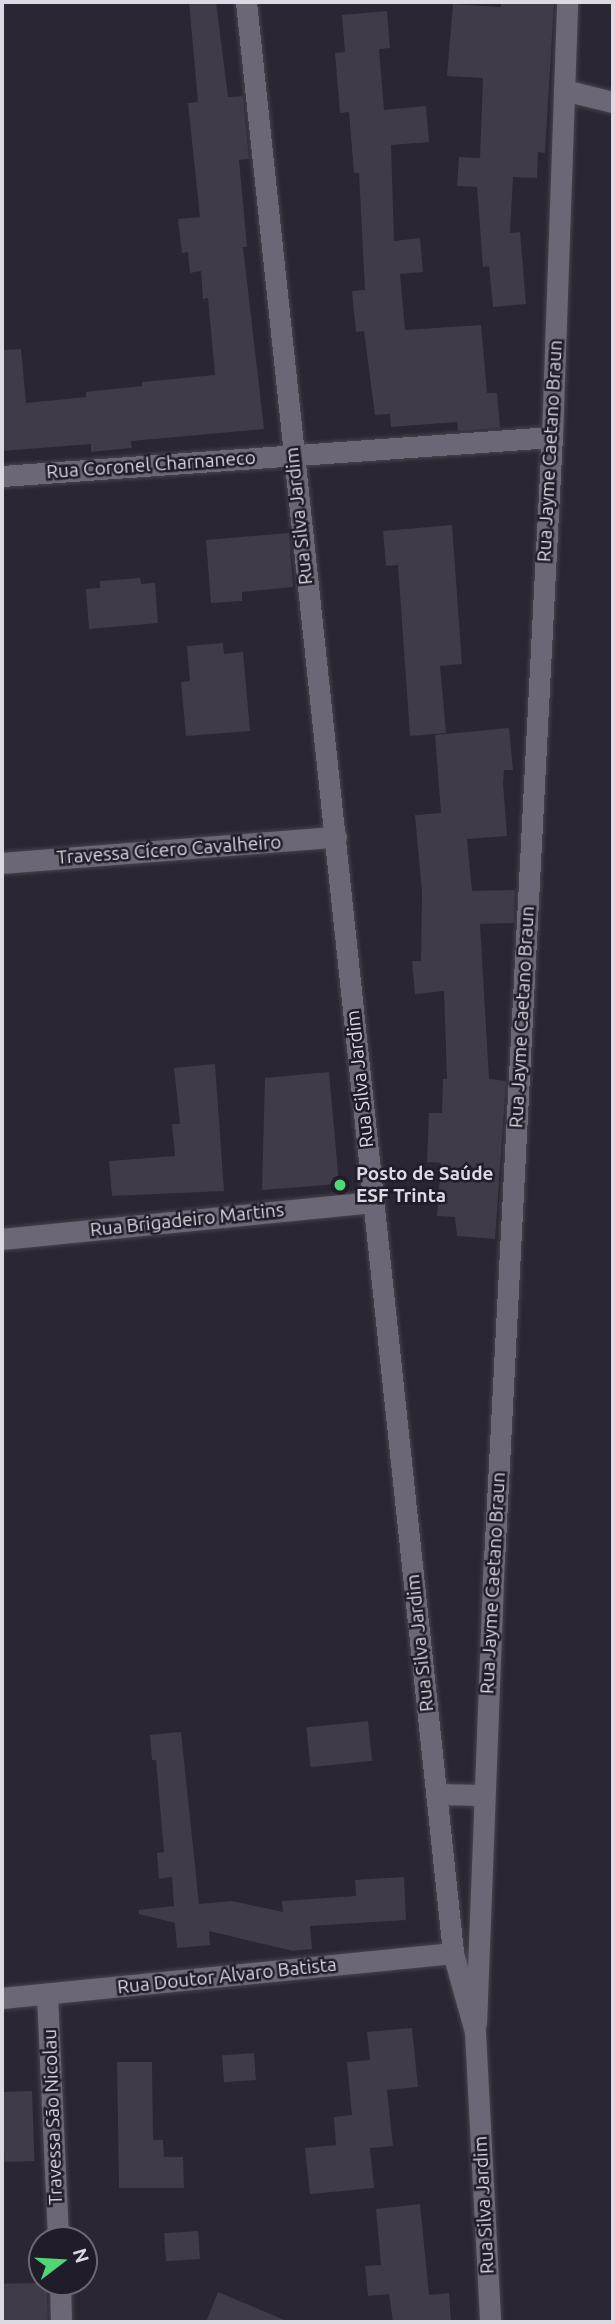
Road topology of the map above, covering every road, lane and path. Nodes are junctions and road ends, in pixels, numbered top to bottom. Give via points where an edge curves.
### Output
1 (246, 2) edge
2 (567, 2) edge
3 (564, 90) junction
4 (613, 102) edge
5 (552, 437) junction
6 (292, 454) junction
7 (2, 476) edge
8 (336, 837) junction
9 (2, 863) edge
10 (372, 1202) junction
11 (2, 1239) edge
12 (436, 1794) junction
13 (483, 1795) junction
14 (453, 1954) junction
15 (47, 1995) junction
16 (2, 1998) edge
17 (475, 2032) junction
18 (57, 2226) edge
19 (60, 2296) edge
20 (61, 2322) edge
21 (490, 2322) edge

1 - 6 street, Rua Silva Jardim
2 - 3 street, Rua Jayme Caetano Braun
3 - 4 street
3 - 5 street, Rua Jayme Caetano Braun
5 - 6 street, Rua Coronel Charnaneco
5 - 13 street, Rua Jayme Caetano Braun
6 - 7 street, Rua Coronel Charnaneco
6 - 8 street, Rua Silva Jardim
8 - 9 street, Travessa Cícero Cavalheiro
8 - 10 street, Rua Silva Jardim
10 - 11 street, Rua Brigadeiro Martins
10 - 12 street, Rua Silva Jardim
12 - 13 street
12 - 14 street, Rua Silva Jardim
13 - 17 street, Rua Jayme Caetano Braun
14 - 15 street, Rua Doutor Alvaro Batista
14 - 17 street, Rua Silva Jardim
15 - 16 street, Rua Doutor Alvaro Batista
15 - 18 street, Travessa São Nicolau
17 - 21 street, Rua Silva Jardim
19 - 20 street

